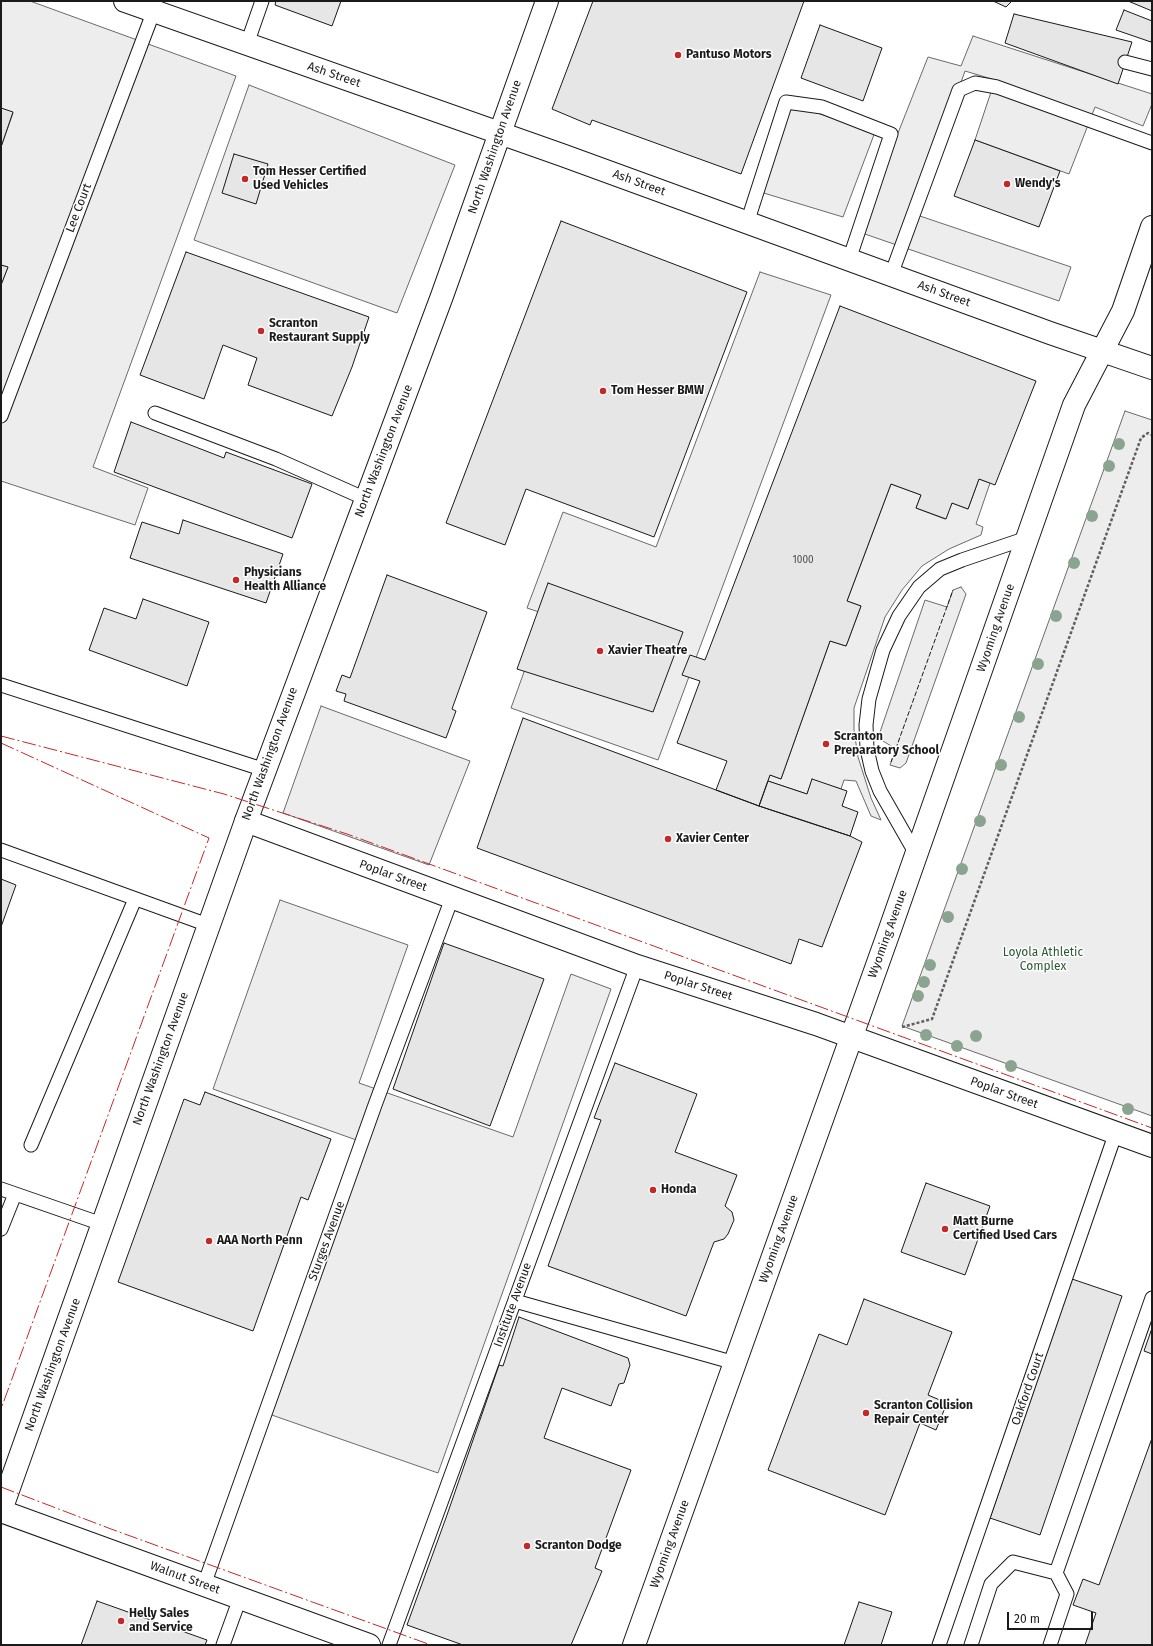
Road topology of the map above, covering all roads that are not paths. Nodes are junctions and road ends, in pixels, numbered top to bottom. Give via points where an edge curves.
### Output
1 (125, 1) edge
2 (262, 1) edge
3 (547, 1) edge
4 (156, 6) edge
5 (247, 44) junction
6 (1125, 62) dead end
7 (1152, 69) edge
8 (499, 133) junction
9 (1152, 144) edge
10 (747, 223) junction
11 (1152, 227) edge
12 (849, 260) junction
13 (892, 275) junction
14 (1103, 350) junction
15 (1152, 368) edge
16 (155, 412) dead end
17 (1, 416) edge
18 (366, 499) junction
19 (1027, 538) junction
20 (1, 685) edge
21 (265, 770) junction
22 (246, 821) junction
23 (1, 850) edge
24 (916, 854) junction
25 (452, 898) junction
26 (135, 899) junction
27 (208, 925) junction
28 (637, 966) junction
29 (851, 1037) junction
30 (1116, 1132) junction
31 (31, 1146) dead end
32 (1152, 1146) edge
33 (1, 1189) edge
34 (15, 1194) junction
35 (102, 1224) junction
36 (1, 1229) edge
37 (1152, 1298) edge
38 (515, 1301) junction
39 (735, 1363) junction
40 (1, 1510) edge
41 (1056, 1573) junction
42 (204, 1585) junction
43 (240, 1598) junction
44 (341, 1640) edge
45 (223, 1645) edge
46 (369, 1645) edge
47 (389, 1645) edge
48 (634, 1645) edge
49 (939, 1645) edge
50 (971, 1645) edge
51 (1050, 1645) edge

1 - 4 street, Ash Street
2 - 5 lane
3 - 8 street, North Washington Avenue
4 - 5 street, Ash Street
4 - 17 lane, Lee Court
5 - 8 street, Ash Street
6 - 7 lane
8 - 10 street, Ash Street
8 - 18 street, North Washington Avenue via 442,296
9 - 13 lane via 997,87 975,83 959,90
10 - 12 street, Ash Street
10 - 12 lane via 786,102 822,107 891,134
11 - 14 street, Wyoming Avenue via 1123,311
12 - 13 street, Ash Street
13 - 14 street, Ash Street
14 - 15 street, Ash Street
14 - 19 street, Wyoming Avenue via 1074,405
16 - 18 lane via 276,459
18 - 21 street, North Washington Avenue
19 - 24 street, Wyoming Avenue
19 - 24 lane via 940,569 919,587 899,616 883,650 869,699 867,749 880,791
20 - 21 lane
21 - 22 street, North Washington Avenue
22 - 25 street, Poplar Street
22 - 27 street, North Washington Avenue
23 - 26 lane
24 - 29 street, Wyoming Avenue
25 - 28 street, Poplar Street
25 - 42 lane, Sturges Avenue via 375,1105
26 - 27 lane
26 - 31 lane
27 - 35 street, North Washington Avenue
28 - 29 street, Poplar Street
28 - 38 lane, Institute Avenue
29 - 30 street, Poplar Street
29 - 39 street, Wyoming Avenue
30 - 32 street, Poplar Street
30 - 49 lane, Oakford Court
33 - 34 lane
34 - 35 lane
34 - 36 lane
35 - 40 street, North Washington Avenue
37 - 41 lane
38 - 39 lane
38 - 47 lane, Institute Avenue
39 - 48 street, Wyoming Avenue
40 - 42 street, Walnut Street
41 - 50 lane via 1013,1562 991,1584
41 - 51 lane via 1067,1594
42 - 43 street, Walnut Street
43 - 44 street, Walnut Street
43 - 45 lane
44 - 46 street, Walnut Street

